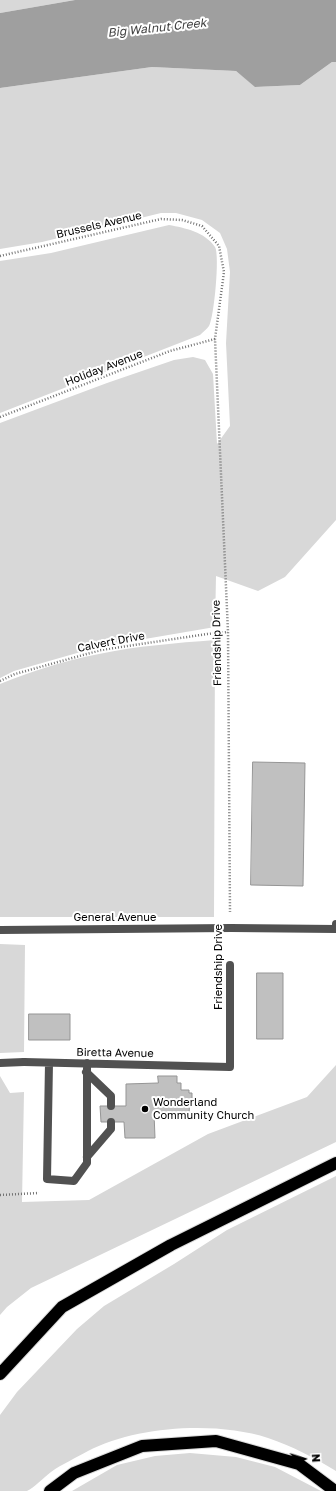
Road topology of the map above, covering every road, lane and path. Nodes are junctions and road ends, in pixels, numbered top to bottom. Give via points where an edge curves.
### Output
1 (202, 226) joint
2 (0, 256) edge
3 (215, 339) junction
4 (0, 417) edge
5 (228, 632) junction
6 (0, 681) edge
7 (336, 924) edge
8 (230, 928) junction
9 (0, 930) edge
10 (230, 965) dead end
11 (0, 1063) edge
12 (49, 1063) junction
13 (230, 1067) joint
14 (87, 1068) junction
15 (111, 1106) dead end
16 (111, 1122) dead end
17 (87, 1156) junction
18 (336, 1163) edge
19 (43, 1193) dead end
20 (0, 1195) edge
21 (0, 1374) edge
22 (50, 1491) edge
23 (335, 1491) edge

1 - 2 path, Brussels Avenue via 182,220 161,220
1 - 3 path, Friendship Drive via 219,246 224,272
3 - 4 path, Holiday Avenue via 170,351
3 - 5 path, Friendship Drive
5 - 6 path, Calvert Drive via 101,650 15,674
5 - 8 path, Friendship Drive
7 - 8 street, General Avenue via 336,929
8 - 9 street, General Avenue
10 - 13 street, Friendship Drive
11 - 12 street, Biretta Avenue
12 - 14 street, Biretta Avenue
12 - 17 street via 47,1179 74,1180 87,1163
13 - 14 street, Biretta Avenue
14 - 15 street via 111,1096
14 - 17 street
16 - 17 street via 111,1129
18 - 21 highway via 171,1245 62,1307
19 - 20 path
22 - 23 highway via 74,1473 142,1446 216,1442 299,1464

